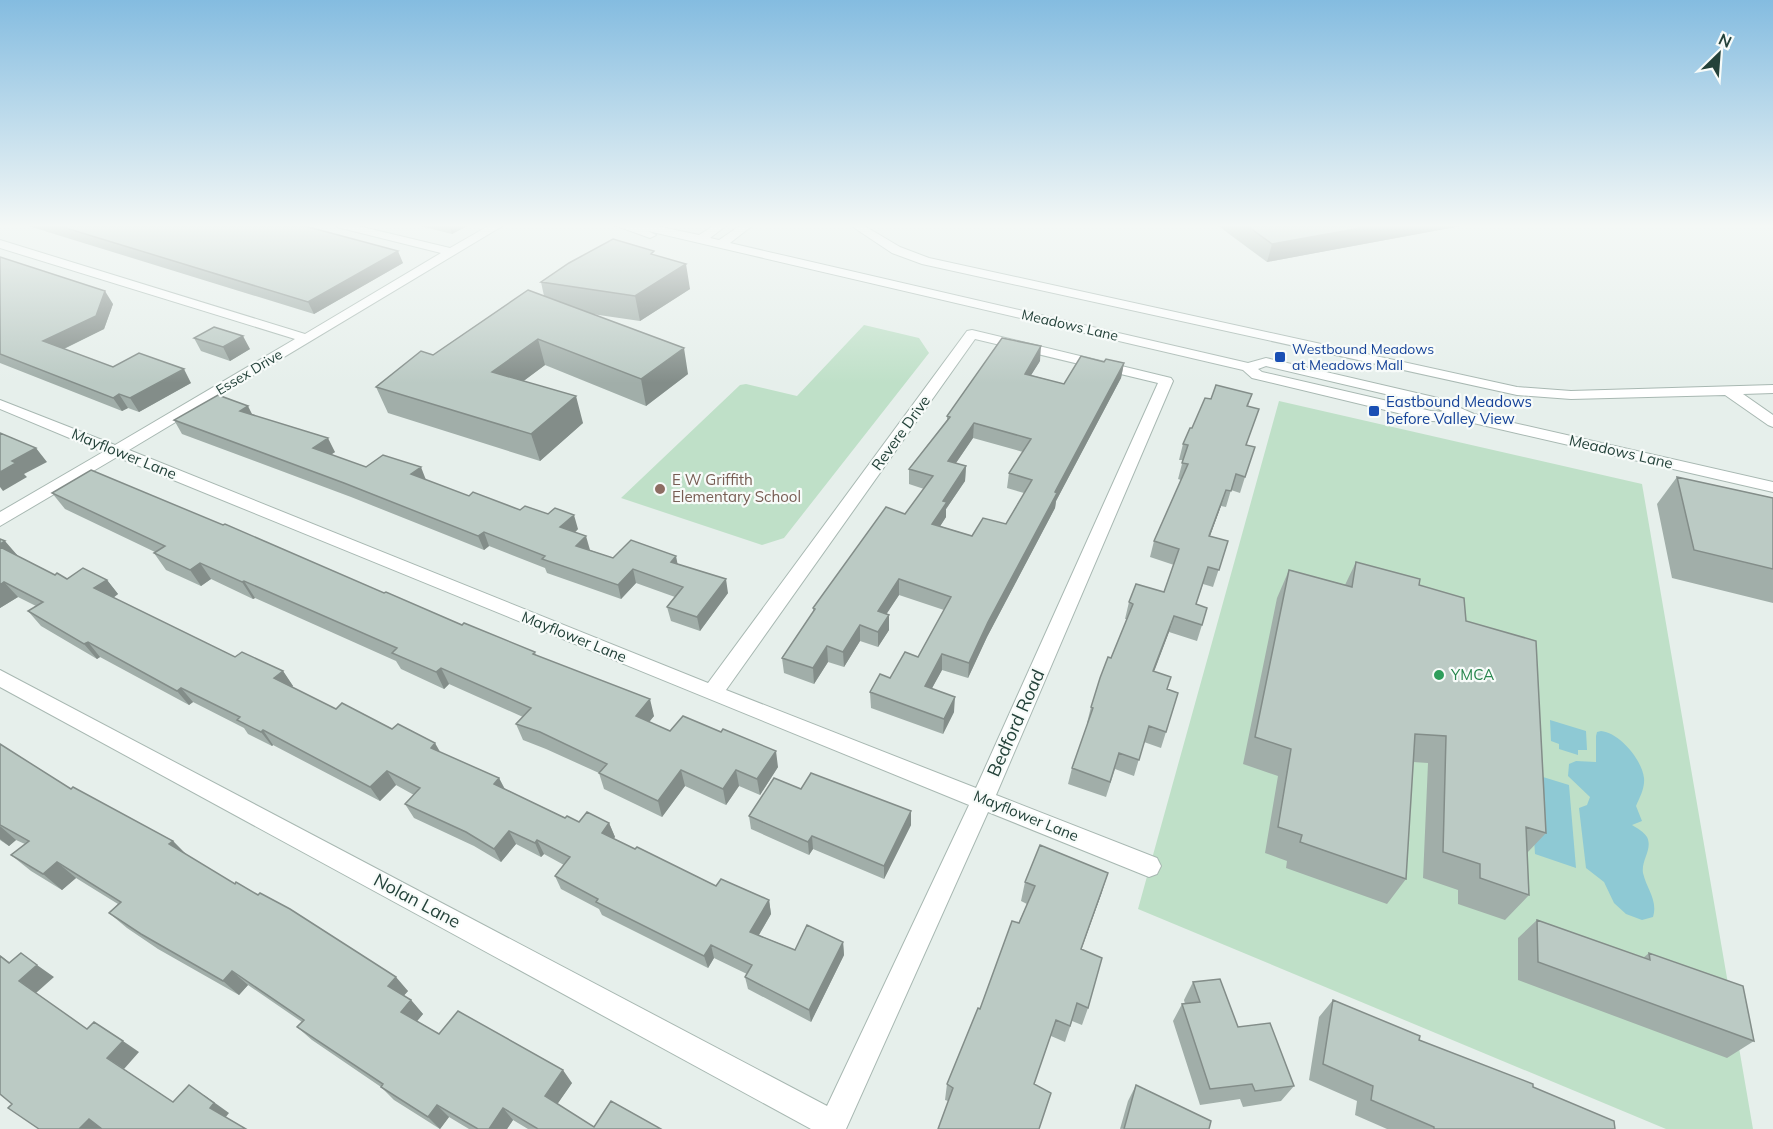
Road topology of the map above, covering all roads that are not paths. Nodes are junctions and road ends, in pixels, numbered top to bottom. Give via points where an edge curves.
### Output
1 (109, 278) edge
2 (407, 278) edge
3 (869, 278) edge
4 (1002, 278) edge
5 (305, 338) junction
6 (1167, 381) joint
7 (1729, 391) junction
8 (1769, 393) edge
9 (0, 404) edge
10 (1773, 422) edge
11 (115, 451) junction
12 (1773, 487) edge
13 (0, 520) edge
14 (0, 678) edge
15 (712, 693) junction
16 (983, 798) junction
17 (1149, 866) dead end
18 (832, 1127) edge

1 - 5 street
2 - 5 street, Essex Drive
3 - 12 street, Meadows Lane via 1248,367 1257,375 1431,416 1469,417
4 - 7 street via 1518,391 1571,395
5 - 11 street, Essex Drive
6 - 15 street, Revere Drive via 972,334
6 - 16 street, Bedford Road
7 - 8 street
7 - 10 street
9 - 11 street, Mayflower Lane
11 - 13 street, Essex Drive
11 - 15 street, Mayflower Lane
14 - 18 street, Nolan Lane
15 - 16 street, Mayflower Lane
16 - 17 street, Mayflower Lane
16 - 18 street, Bedford Road

